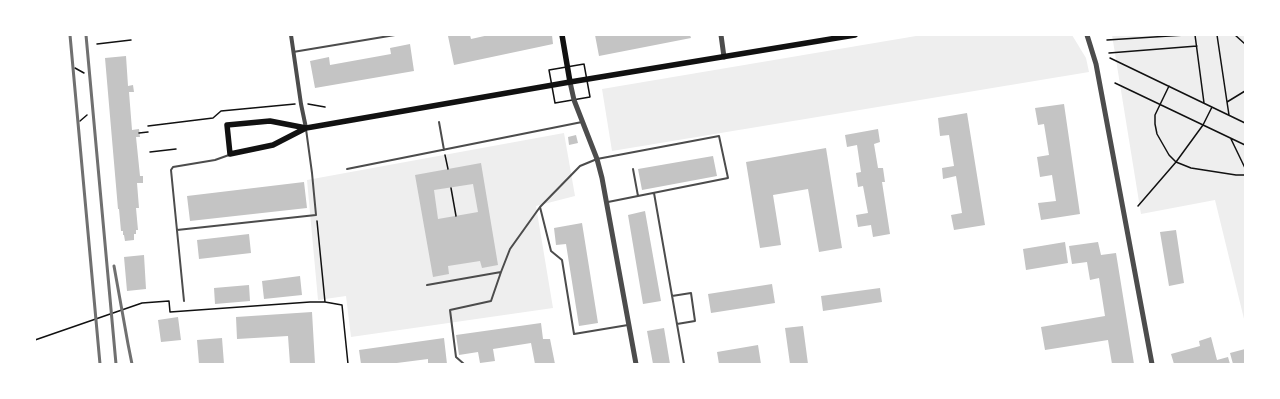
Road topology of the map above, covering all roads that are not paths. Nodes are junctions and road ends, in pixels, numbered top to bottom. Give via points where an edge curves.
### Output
1 (291, 35) edge
2 (395, 35) edge
3 (562, 35) edge
4 (721, 35) edge
5 (855, 35) edge
6 (1087, 35) edge
7 (294, 52) junction
8 (724, 58) junction
9 (570, 82) junction
10 (439, 122) dead end
11 (583, 122) junction
12 (306, 128) junction
13 (444, 150) junction
14 (230, 154) junction
15 (597, 159) junction
16 (347, 169) dead end
17 (632, 169) dead end
18 (654, 193) junction
19 (638, 196) junction
20 (607, 202) junction
21 (540, 207) junction
22 (177, 230) junction
23 (501, 272) junction
24 (427, 285) dead end
25 (672, 296) junction
26 (184, 301) dead end
27 (677, 324) junction
28 (629, 325) junction
29 (464, 364) edge
30 (636, 364) edge
31 (684, 364) edge
32 (1152, 364) edge

1 - 7 street
2 - 7 lane
3 - 9 main road
4 - 8 street
5 - 8 main road
6 - 32 street via 1096,64
7 - 12 street
8 - 9 main road
9 - 11 street
9 - 12 main road
10 - 13 lane
11 - 13 lane
11 - 15 street
12 - 14 main road via 273,145
12 - 14 main road via 270,122 227,125
12 - 22 lane via 316,215
13 - 16 lane
14 - 22 lane via 215,160 172,168
15 - 18 lane via 719,136 728,178
15 - 20 street
15 - 21 lane via 580,166
17 - 19 lane
18 - 19 lane
18 - 25 lane
19 - 20 lane
20 - 28 street
21 - 23 lane via 510,249
21 - 28 lane via 550,251 562,260 574,334
22 - 26 lane
23 - 24 lane
23 - 29 lane via 491,301 450,310 456,357
25 - 27 lane
25 - 27 lane via 691,293 695,321
27 - 31 lane
28 - 30 street

